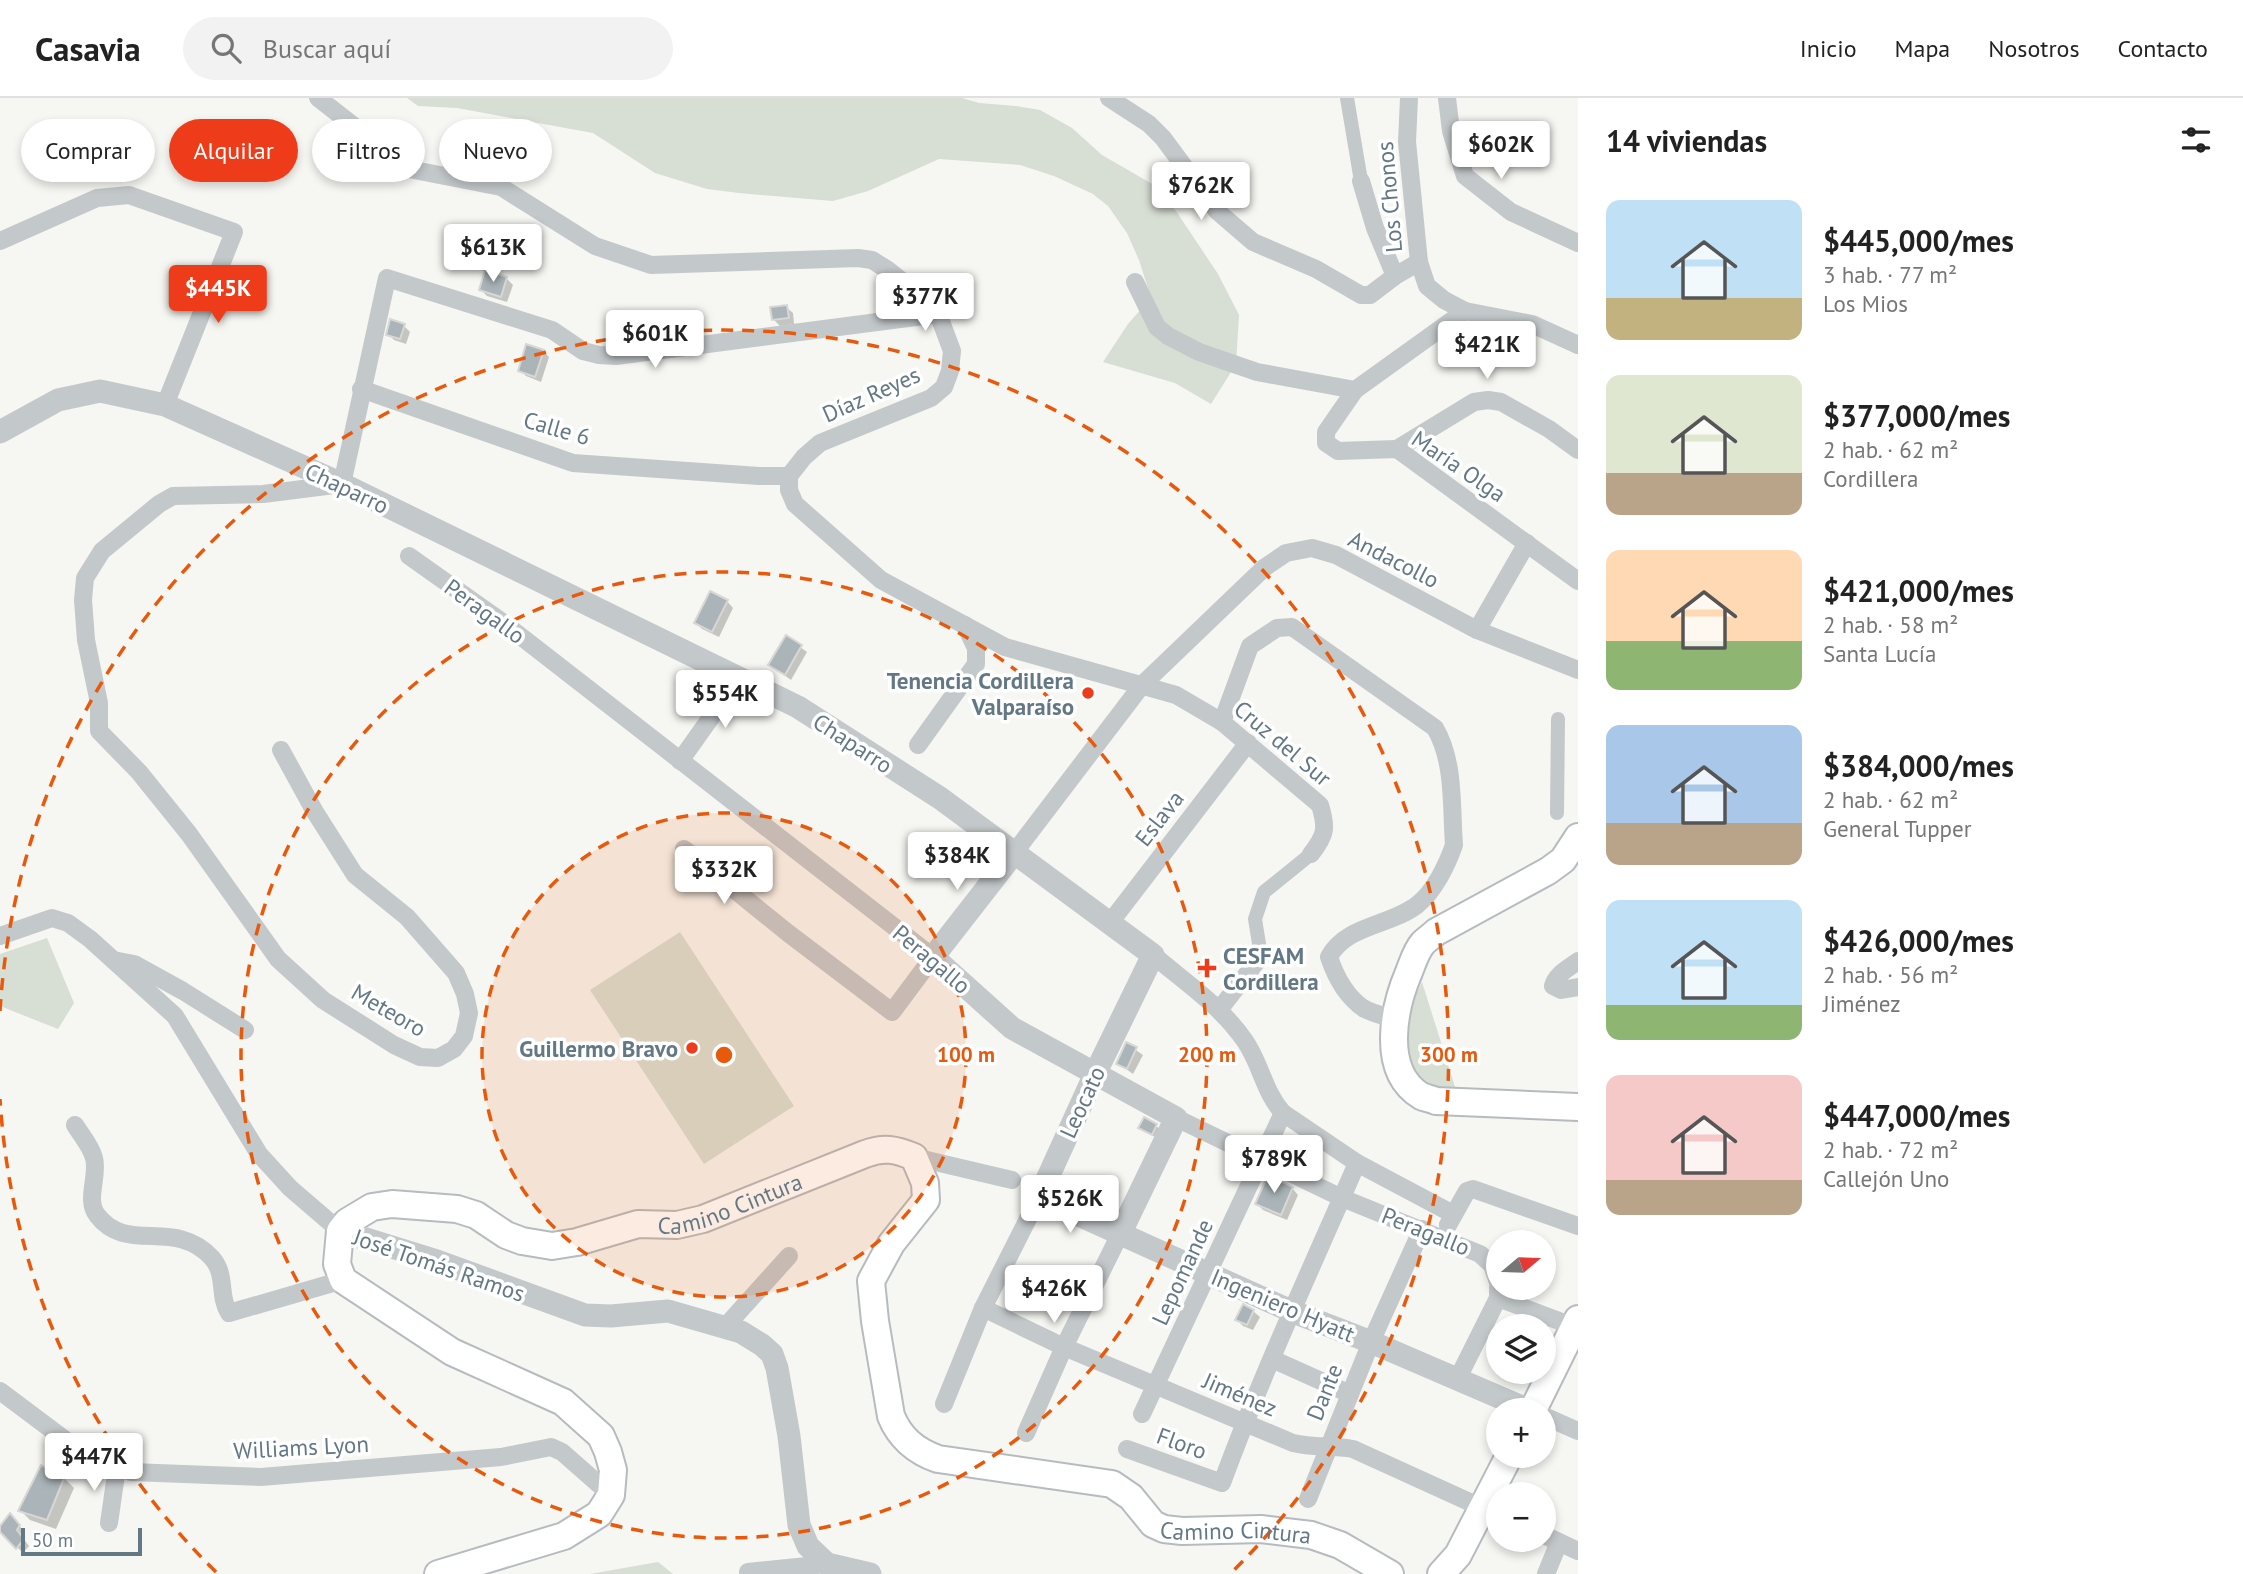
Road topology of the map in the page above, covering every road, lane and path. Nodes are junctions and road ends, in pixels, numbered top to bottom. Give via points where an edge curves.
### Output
1 (318, 98) edge
2 (1109, 98) edge
3 (1347, 98) edge
4 (1409, 98) edge
5 (1447, 98) edge
6 (1361, 181) joint
7 (0, 241) edge
8 (1578, 243) edge
9 (1419, 262) junction
10 (1395, 276) junction
11 (1135, 282) dead end
12 (1465, 311) junction
13 (939, 314) junction
14 (1578, 345) edge
15 (361, 389) junction
16 (1354, 390) junction
17 (165, 405) junction
18 (0, 432) edge
19 (1397, 449) junction
20 (1578, 450) edge
21 (789, 476) junction
22 (342, 484) junction
23 (1527, 543) junction
24 (409, 556) dead end
25 (1578, 581) edge
26 (965, 625) junction
27 (1477, 630) junction
28 (1578, 670) edge
29 (739, 678) junction
30 (1142, 685) junction
31 (1558, 719) dead end
32 (1222, 722) junction
33 (1248, 743) junction
34 (918, 745) dead end
35 (281, 750) dead end
36 (680, 761) junction
37 (1557, 813) dead end
38 (1578, 837) edge
39 (684, 849) dead end
40 (1014, 853) junction
41 (1311, 854) joint
42 (1110, 923) junction
43 (0, 936) edge
44 (1153, 955) junction
45 (1261, 956) joint
46 (933, 957) junction
47 (113, 960) junction
48 (1578, 961) edge
49 (1578, 987) edge
50 (1219, 1010) junction
51 (1394, 1019) junction
52 (245, 1030) dead end
53 (1095, 1074) junction
54 (1578, 1107) edge
55 (1283, 1113) junction
56 (1176, 1118) junction
57 (75, 1125) dead end
58 (914, 1157) junction
59 (1262, 1160) junction
60 (1357, 1163) junction
61 (1012, 1180) dead end
62 (1039, 1197) junction
63 (1342, 1198) junction
64 (1453, 1214) junction
65 (1578, 1226) edge
66 (1422, 1229) junction
67 (340, 1231) junction
68 (1120, 1234) junction
69 (1442, 1237) junction
70 (789, 1256) dead end
71 (1486, 1258) edge
72 (1209, 1274) junction
73 (343, 1280) junction
74 (1493, 1300) edge
75 (1521, 1300) edge
76 (983, 1308) junction
77 (1291, 1311) junction
78 (1577, 1325) edge
79 (725, 1327) junction
80 (1371, 1342) junction
81 (1064, 1347) junction
82 (1272, 1359) junction
83 (1457, 1380) junction
84 (1156, 1385) junction
85 (0, 1391) edge
86 (1350, 1394) junction
87 (1501, 1398) edge
88 (1537, 1398) edge
89 (944, 1404) dead end
90 (1142, 1414) dead end
91 (1556, 1421) edge
92 (1244, 1422) junction
93 (1577, 1430) edge
94 (1026, 1433) dead end
95 (1328, 1447) junction
96 (1127, 1449) dead end
97 (117, 1468) junction
98 (611, 1496) junction
99 (1308, 1499) dead end
100 (1486, 1509) edge
101 (1486, 1516) edge
102 (110, 1522) dead end
103 (1556, 1541) edge
104 (1578, 1551) edge
105 (1549, 1552) edge
106 (827, 1564) junction
107 (748, 1572) dead end
108 (438, 1574) edge
109 (870, 1574) edge
110 (1390, 1574) edge
111 (1441, 1574) edge
112 (1546, 1574) edge

1 - 13 street, Díaz Reyes via 409,169 501,187 595,246 650,265 872,260
2 - 10 street via 1163,138 1217,211 1253,242 1316,269 1361,295 1370,295
3 - 6 street
4 - 9 street, Los Chonos via 1407,142
5 - 8 street via 1451,131 1465,176 1511,212
6 - 10 street
7 - 17 street via 97,198 129,195 234,232
9 - 10 street
9 - 12 street, Los Chonos via 1427,286
11 - 16 street via 1157,327 1199,352 1257,372
12 - 14 street via 1532,324
12 - 16 street, María Olga
13 - 15 street via 598,355 583,351 552,330 387,278
13 - 21 street, Díaz Reyes via 952,351 944,387 932,398 820,443
15 - 21 street, Calle 6 via 573,463
15 - 22 street
16 - 19 street, María Olga via 1326,432 1326,443 1338,452
17 - 18 street, Chaparro via 100,391 58,400
17 - 22 street, Chaparro
19 - 20 street via 1474,402 1488,400 1501,402
19 - 23 street, María Olga
21 - 26 street via 795,504 881,580
22 - 29 street, Chaparro
22 - 35 street, Meteoro via 262,494 173,496 102,551 85,578 83,600 99,732 181,824 278,959 323,1000 394,1045 420,1057 438,1058 464,1036 468,1013 456,973 407,917 355,875
23 - 25 street, María Olga
23 - 27 street
24 - 36 street, Peragallo via 505,624
26 - 30 street via 1005,647
26 - 34 street via 976,648 976,664
27 - 28 street, Andacollo
27 - 30 street, Andacollo via 1336,555 1312,548 1286,553 1264,568
29 - 36 street
29 - 40 street, Chaparro via 798,707 940,798
30 - 32 street, Cruz del Sur via 1176,695
30 - 40 street, Andacollo
31 - 37 street
32 - 33 street, Cruz del Sur
32 - 51 street via 1250,646 1277,628 1292,627 1435,728 1444,743 1454,845 1450,858 1415,906 1348,937 1329,957 1334,972 1364,1009
33 - 41 street, Cruz del Sur via 1320,805 1326,823 1322,840
33 - 42 street, Eslava
36 - 46 street, Peragallo
38 - 51 main road via 1563,860 1548,871 1423,943
39 - 46 street via 892,1012
40 - 42 street, Chaparro
40 - 46 street
41 - 45 street, Cruz del Sur via 1264,892 1255,919
42 - 44 street, Chaparro
43 - 47 street, José Tomás Ramos via 52,919 68,923
44 - 50 street, Chaparro
44 - 53 street, Leocato
45 - 50 street, Cruz del Sur
46 - 53 street, Peragallo via 1012,1028
47 - 52 street via 134,964
47 - 67 street, José Tomás Ramos via 175,1016 259,1154
48 - 49 street via 1560,974 1553,986 1561,990
50 - 55 street, Chaparro via 1246,1042
51 - 54 main road via 1401,1072 1422,1096 1436,1101
53 - 56 street, Peragallo
53 - 62 street, Leocato
55 - 59 street, Lepomande
55 - 60 street, Chaparro
56 - 59 street, Peragallo
56 - 68 street
57 - 73 street via 94,1155 96,1214 112,1230 130,1236 176,1237 200,1248 222,1275 223,1300 229,1313
58 - 61 street
58 - 67 main road, Camino Cintura via 896,1149 876,1150 703,1219 677,1225 638,1224 566,1245 522,1241 466,1211 392,1204 360,1213
58 - 110 main road, Camino Cintura via 925,1183 926,1200 891,1244 871,1281 891,1416 911,1446 938,1459 1112,1484 1164,1529 1261,1529 1311,1535 1340,1545
59 - 63 street, Peragallo
59 - 72 street, Lepomande
60 - 63 street
60 - 64 street, Chaparro
62 - 68 street, Ingeniero Hyatt
62 - 76 street, Leocato
63 - 66 street, Peragallo
63 - 77 street
64 - 65 street via 1467,1191 1478,1189
64 - 69 street
66 - 69 street, Peragallo
66 - 80 street, Dante
67 - 73 main road via 337,1264
67 - 79 street, José Tomás Ramos via 585,1315 668,1311
68 - 72 street, Ingeniero Hyatt
68 - 81 street
69 - 71 street, Peragallo
70 - 79 street
72 - 77 street, Ingeniero Hyatt
72 - 84 street, Lepomande
73 - 98 main road via 452,1352 563,1402 601,1436 613,1470
74 - 83 street
75 - 78 street
76 - 81 street, Jiménez
76 - 89 street, Leocato
77 - 80 street, Ingeniero Hyatt
77 - 82 street
78 - 88 main road
79 - 106 street, José Tomás Ramos via 752,1338 772,1354 784,1399 799,1525 808,1546
80 - 83 street, Ingeniero Hyatt
80 - 86 street, Dante
81 - 84 street, Jiménez
81 - 94 street
82 - 86 street
82 - 92 street
83 - 87 street, Ingeniero Hyatt
84 - 90 street, Lepomande
84 - 92 street, Jiménez
85 - 97 street, Williams Lyon via 92,1460
86 - 95 street, Dante
91 - 93 street
92 - 95 street, Jiménez via 1293,1443
92 - 96 street, Floro via 1222,1483
95 - 99 street, Dante
95 - 100 street, Jiménez via 1353,1449
97 - 98 street, Williams Lyon via 261,1477 502,1458 551,1447
97 - 102 street
98 - 108 main road via 599,1514 564,1536
101 - 111 main road
103 - 104 street
105 - 112 street
106 - 107 street
106 - 109 street

